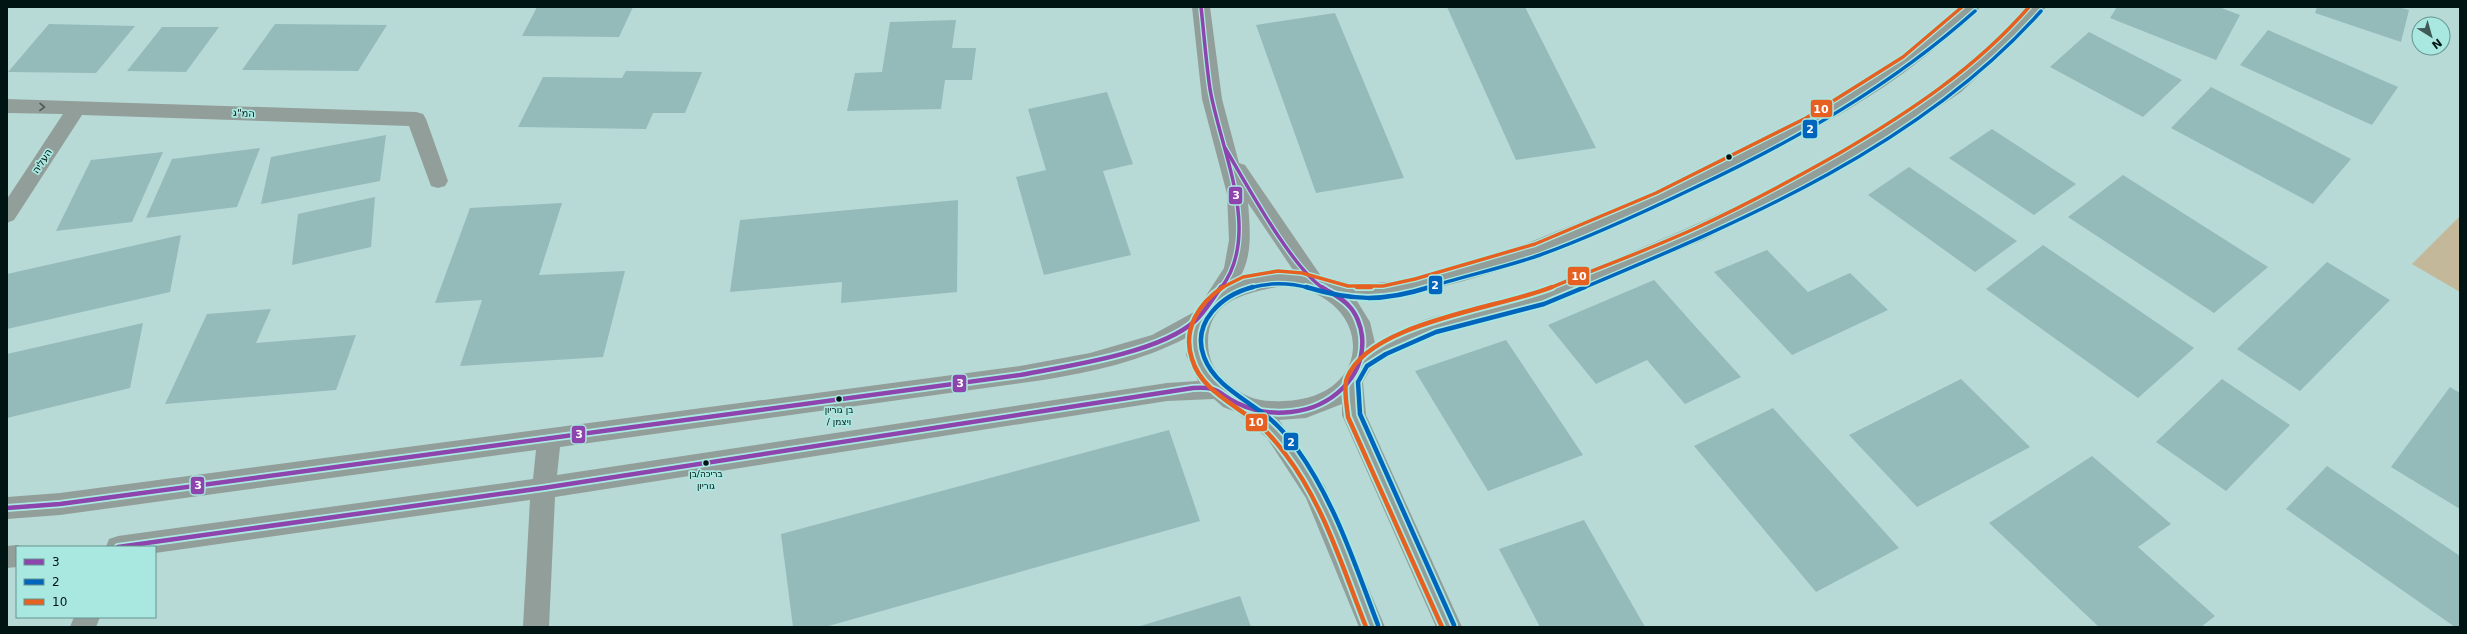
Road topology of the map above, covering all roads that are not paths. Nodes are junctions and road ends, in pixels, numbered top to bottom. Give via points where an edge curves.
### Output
1 (1201, 7) edge
2 (1971, 7) edge
3 (2037, 7) edge
4 (7, 106) edge
5 (77, 108) junction
6 (1225, 148) junction
7 (438, 181) dead end
8 (7, 215) edge
9 (1319, 285) junction
10 (1216, 299) junction
11 (1201, 318) junction
12 (1357, 371) junction
13 (1217, 389) junction
14 (1244, 406) junction
15 (549, 440) junction
16 (543, 488) junction
17 (7, 508) edge
18 (125, 546) edge
19 (536, 627) edge
20 (1372, 627) edge
21 (1449, 627) edge

1 - 6 street via 1212,99
2 - 9 street via 1909,61 1849,101 1758,150 1661,197 1514,258 1405,288 1357,293
3 - 12 street via 2013,34 1954,87 1891,130 1798,183 1698,233 1549,295 1434,326 1383,349
4 -> 5 street, המ"ג
5 - 7 street, המ"ג via 416,119
5 - 8 street, העליה
6 - 9 street via 1257,201
6 - 10 street via 1237,194 1240,240 1234,269
9 - 10 street via 1287,277 1261,278 1236,286
9 - 12 street via 1342,299 1354,312 1362,327 1364,344
10 - 11 street
11 - 13 street via 1195,336 1196,355 1204,374
11 - 15 street via 1185,330 1144,347 1077,366
12 - 14 street via 1337,395 1316,406 1292,412
12 - 21 street via 1354,416
13 - 14 street
13 - 16 street via 1167,392
14 - 20 street via 1275,431 1316,494
15 - 16 street
15 - 17 street via 60,504
16 - 18 street
16 - 19 street

